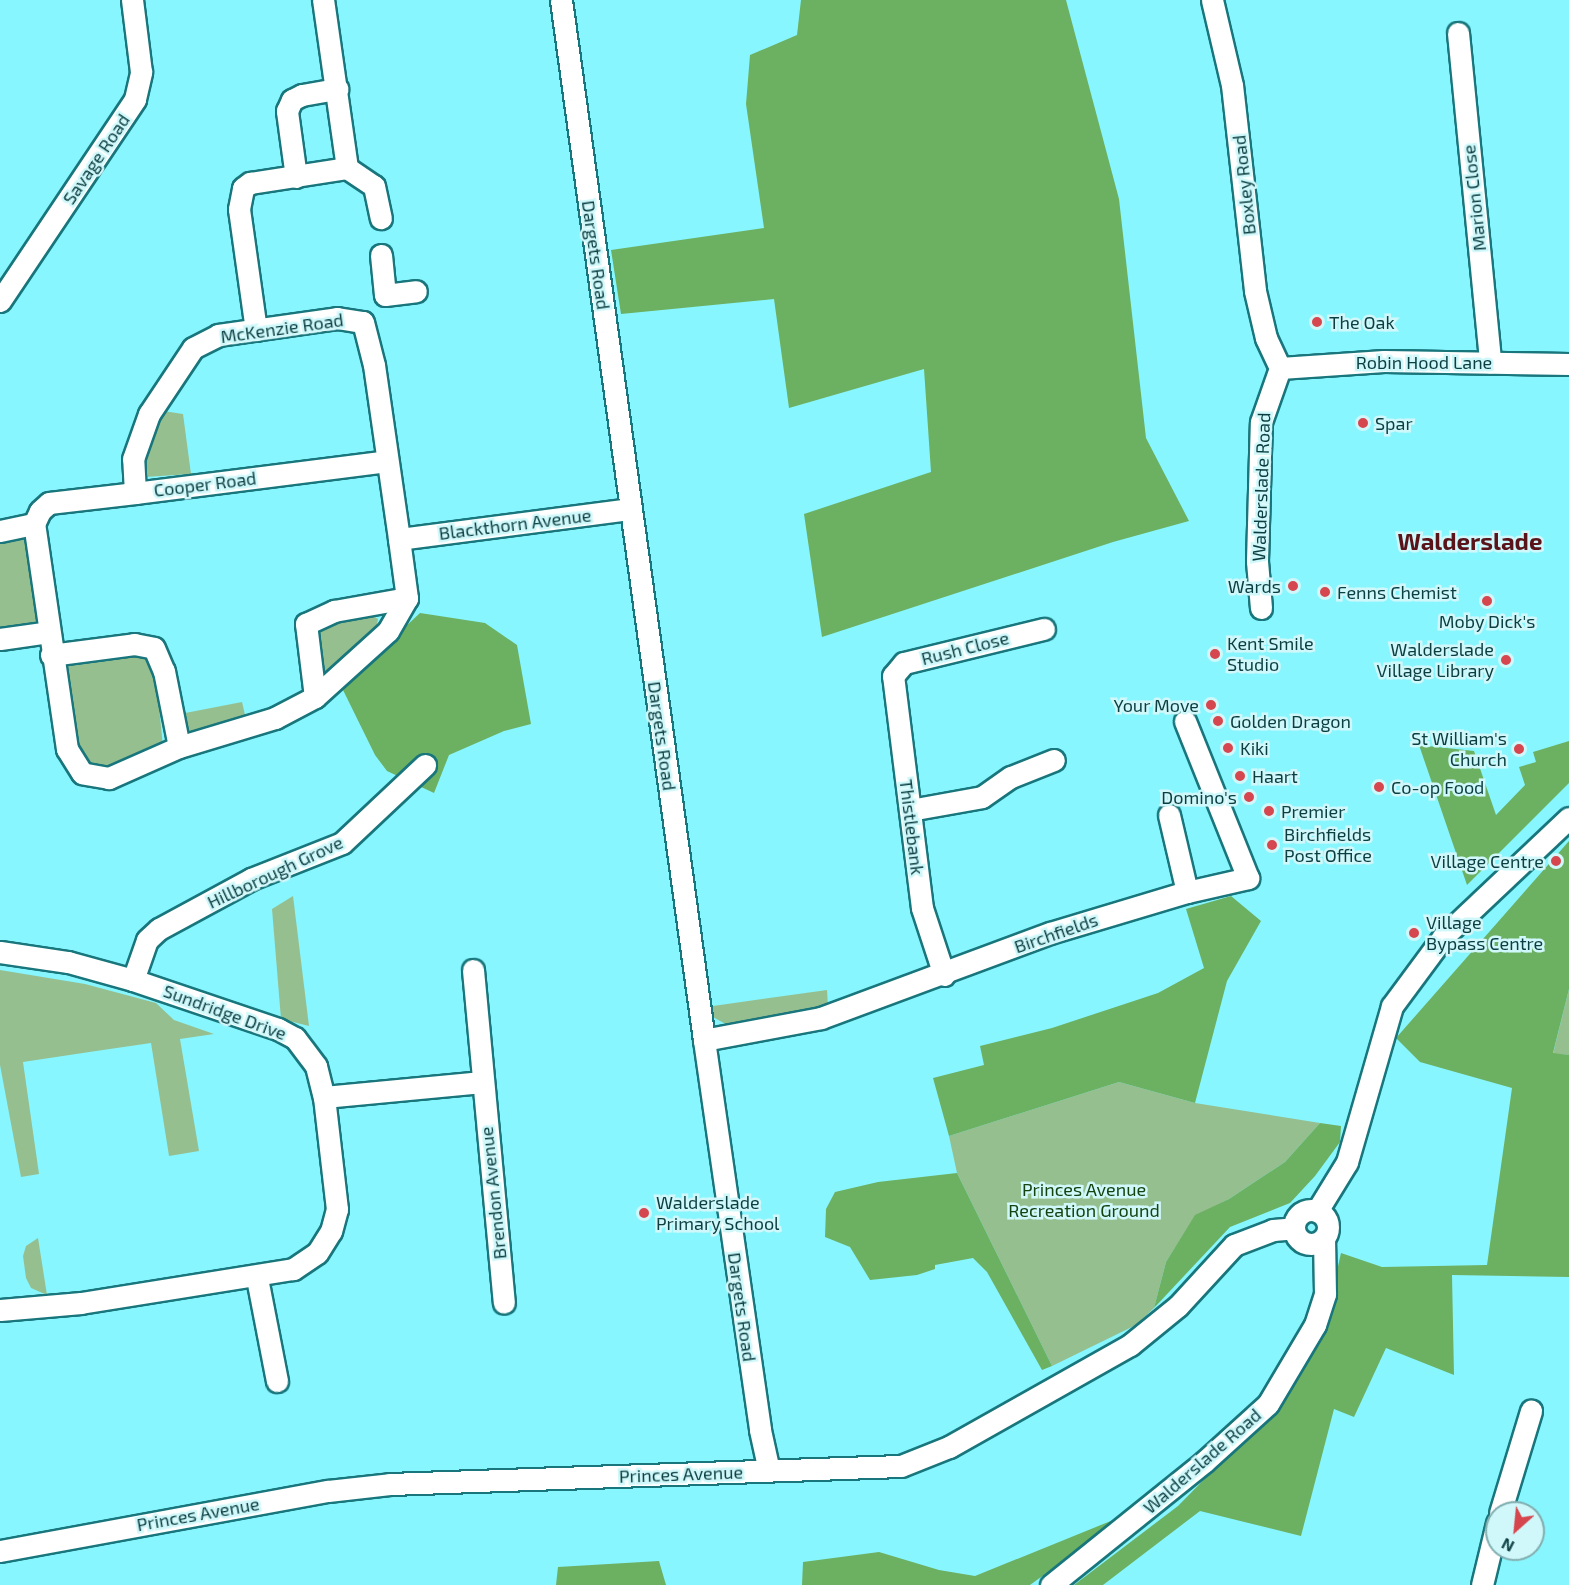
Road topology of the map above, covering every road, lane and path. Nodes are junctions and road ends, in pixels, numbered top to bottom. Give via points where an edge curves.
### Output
1 (132, 0) edge
2 (323, 0) edge
3 (561, 0) edge
4 (1212, 0) edge
5 (1458, 33) dead end
6 (337, 89) junction
7 (347, 168) junction
8 (296, 177) junction
9 (381, 218) dead end
10 (381, 255) dead end
11 (416, 291) dead end
12 (385, 295) junction
13 (0, 301) edge
14 (363, 322) junction
15 (256, 330) junction
16 (1490, 362) junction
17 (1569, 364) edge
18 (1280, 368) junction
19 (387, 461) junction
20 (135, 493) junction
21 (630, 509) junction
22 (34, 524) junction
23 (0, 531) edge
24 (399, 539) junction
25 (406, 598) junction
26 (1261, 608) dead end
27 (1044, 628) dead end
28 (49, 632) junction
29 (0, 639) edge
30 (51, 655) junction
31 (893, 676) joint
32 (315, 697) junction
33 (1185, 721) dead end
34 (179, 747) junction
35 (1054, 760) dead end
36 (425, 765) dead end
37 (910, 810) junction
38 (1169, 816) dead end
39 (1569, 818) edge
40 (1187, 892) junction
41 (0, 952) edge
42 (473, 970) dead end
43 (944, 975) junction
44 (133, 980) junction
45 (704, 1040) junction
46 (482, 1082) junction
47 (324, 1098) junction
48 (1317, 1211) junction
49 (1294, 1228) junction
50 (1324, 1239) junction
51 (257, 1278) junction
52 (504, 1303) dead end
53 (0, 1310) edge
54 (277, 1381) dead end
55 (1531, 1411) dead end
56 (769, 1471) junction
57 (1504, 1501) edge
58 (0, 1551) edge
59 (1488, 1561) edge
60 (1051, 1585) edge
61 (1482, 1585) edge

1 - 13 street, Savage Road via 141,72 135,99
2 - 6 street
3 - 21 street, Dargets Road
4 - 18 street, Boxley Road via 1232,85 1255,291 1266,338
5 - 16 street, Marion Close
6 - 7 street
6 - 8 street via 292,100 287,111
7 - 8 street
7 - 9 street via 374,186
8 - 15 street via 250,183 239,195
10 - 12 street
11 - 12 street
12 - 14 street
14 - 15 street, McKenzie Road via 337,318
14 - 19 street, McKenzie Road via 374,365
15 - 20 street, McKenzie Road via 218,335 193,348 149,414 133,459
16 - 17 street, Robin Hood Lane
16 - 18 street, Robin Hood Lane via 1356,362
18 - 26 street, Walderslade Road via 1261,422 1257,561
19 - 20 street, Cooper Road
19 - 24 street, McKenzie Road
20 - 22 street, Cooper Road via 49,503
21 - 24 street, Blackthorn Avenue
21 - 45 street, Dargets Road
22 - 23 street
22 - 28 street
24 - 25 street, McKenzie Road
25 - 32 street via 388,631
25 - 32 street via 334,611 306,624
27 - 31 street, Rush Close via 904,663
28 - 29 street
28 - 30 street
30 - 34 street via 134,644 154,648 164,671
30 - 34 street via 67,749 82,773 109,778
31 - 37 street, Thistlebank
32 - 34 street via 275,718
33 - 40 street, Birchfields via 1248,878
35 - 37 street via 1011,777 982,797
36 - 44 street, Hillborough Grove via 342,843 251,879 159,929 147,940
37 - 43 street, Thistlebank via 922,908
38 - 40 street
39 - 48 street via 1443,937 1392,1006 1347,1162
40 - 43 street, Birchfields via 1050,933
41 - 44 street, Sundridge Drive via 68,962
42 - 46 street, Brendon Avenue
43 - 45 street, Birchfields via 821,1018
44 - 47 street, Sundridge Drive via 295,1038 316,1066
45 - 56 street, Dargets Road
46 - 47 street
46 - 52 street, Brendon Avenue
47 - 51 street, Sundridge Drive via 337,1209 331,1231 317,1253 293,1269
48 - 49 street via 1301,1213
48 - 50 street via 1328,1223
49 - 50 street via 1303,1242 1314,1244
49 - 56 street, Princes Avenue via 1273,1230 1234,1245 1178,1306 1130,1345 949,1447 892,1467
50 - 60 street, Walderslade Road via 1325,1294 1315,1325 1268,1404 1204,1462
51 - 53 street, Sundridge Drive
51 - 54 street
55 - 57 street
56 - 58 street, Princes Avenue via 367,1487
59 - 61 street

